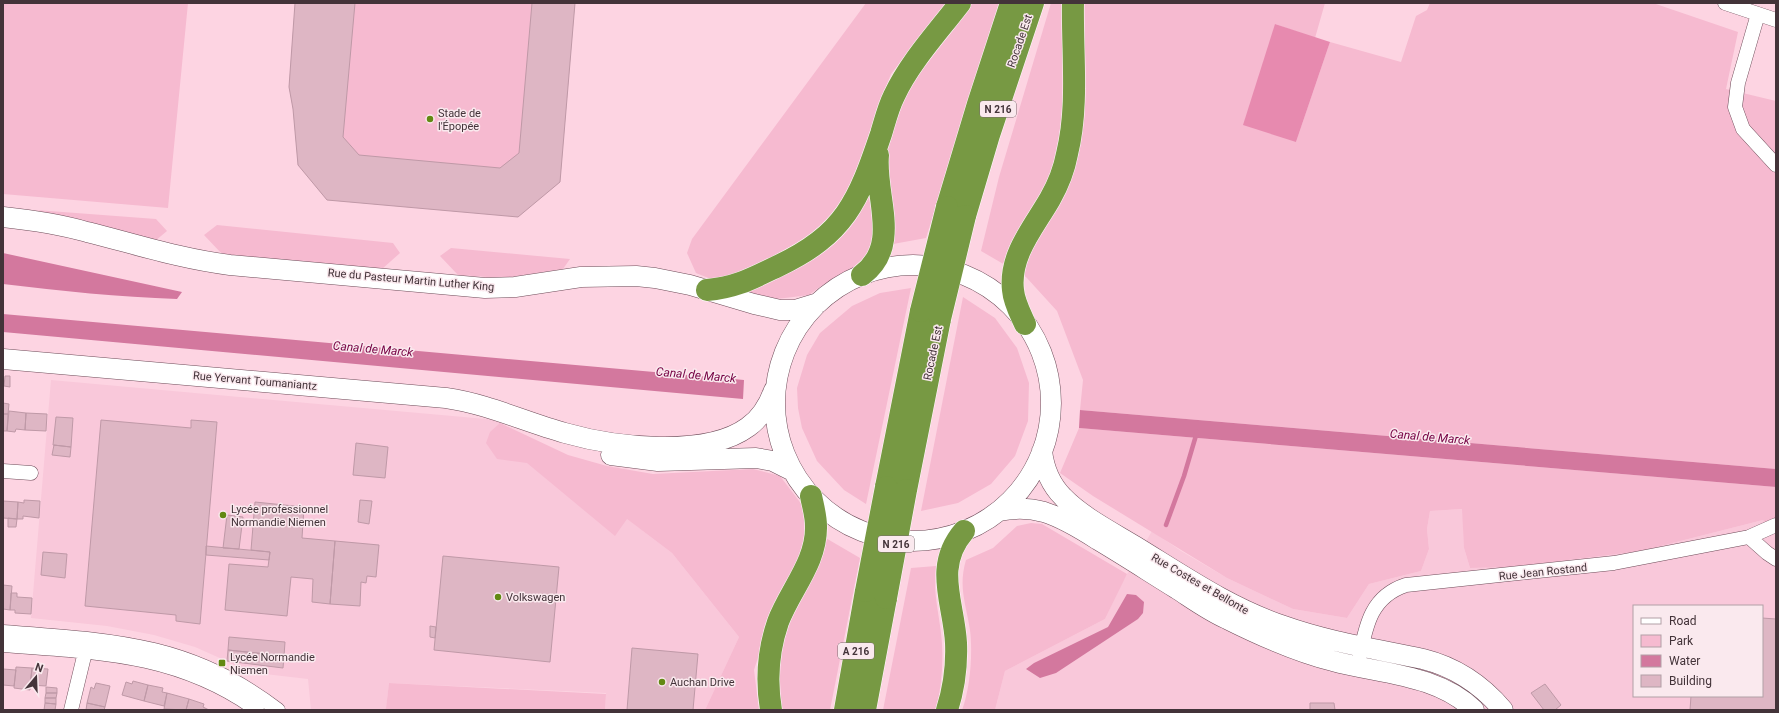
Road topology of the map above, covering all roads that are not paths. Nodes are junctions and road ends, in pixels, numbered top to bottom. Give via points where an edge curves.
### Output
1 (960, 3) edge
2 (1011, 3) edge
3 (1033, 3) edge
4 (1073, 3) edge
5 (1725, 3) edge
6 (1758, 14) junction
7 (1776, 20) edge
8 (882, 132) junction
9 (1776, 165) edge
10 (956, 212) junction
11 (3, 217) edge
12 (862, 275) junction
13 (706, 290) junction
14 (818, 303) junction
15 (1025, 324) junction
16 (3, 358) edge
17 (776, 387) junction
18 (506, 414) junction
19 (1042, 451) junction
20 (3, 471) edge
21 (793, 471) junction
22 (31, 473) dead end
23 (811, 496) junction
24 (999, 511) junction
25 (1776, 525) edge
26 (964, 531) junction
27 (1749, 537) junction
28 (1776, 559) edge
29 (876, 595) junction
30 (3, 632) edge
31 (3, 645) edge
32 (87, 645) junction
33 (1362, 646) junction
34 (1357, 667) junction
35 (71, 710) edge
36 (257, 710) edge
37 (278, 710) edge
38 (771, 710) edge
39 (845, 710) edge
40 (865, 710) edge
41 (947, 710) edge
42 (1474, 710) edge
43 (1503, 710) edge

1 - 8 highway via 909,69 893,98
2 - 10 highway, Rocade Est / N 216 via 978,104
3 - 10 highway, Rocade Est / N 216 via 992,127
4 - 15 highway via 1073,104 1068,154 1057,185 1020,249 1013,273 1012,289
5 - 6 street
6 - 7 street
6 - 9 street via 1738,83 1735,107 1743,129
8 - 12 highway via 878,172 884,220 883,243 874,264
8 - 13 highway via 854,203 837,227 824,239 798,256 742,283
10 - 29 highway, Rocade Est / N 216, bridge via 931,315
11 - 13 main road, Rue du Pasteur Martin Luther King via 63,226 191,259 230,265 485,288 515,287 581,277 636,276 672,280
12 - 14 main road via 838,287
12 - 15 main road via 887,268 913,266 952,271 988,288 1008,304
13 - 14 main road, Rue du Pasteur Martin Luther King via 780,310 795,310
14 - 17 main road via 790,340 782,358
15 - 19 main road via 1042,357 1049,381 1050,418
16 - 18 main road, Rue Yervant Toumaniantz via 432,396 477,404
17 - 18 main road, Rue Yervant Toumaniantz via 764,410 750,426 728,438 678,446 638,446 601,442
17 - 21 main road via 778,430
18 - 21 main road, Rue Yervant Toumaniantz via 555,439 602,454 658,461 756,458 773,461
19 - 24 main road via 1025,484
19 - 33 main road, Rue Costes et Bellonte via 1047,473 1057,490 1071,504 1216,596 1251,614 1285,627
20 - 22 street
21 - 23 main road
23 - 26 main road via 840,520 876,536 926,540
23 - 38 highway via 816,526 815,543 808,566 785,606 774,636 768,666
24 - 26 main road
24 - 34 main road, Rue Costes et Bellonte via 1027,509 1045,512 1125,556 1224,618 1293,648
25 - 27 street, Rue Jean Rostand
26 - 41 highway via 952,549 946,576 954,624 956,659
27 - 28 street
27 - 33 street, Rue Jean Rostand via 1596,566 1406,585 1387,594 1375,608 1368,622
29 - 39 highway, Rocade Est / A 216
29 - 40 highway, Rocade Est / A 216
30 - 32 street
31 - 32 street
32 - 35 street
32 - 36 street via 176,669 221,688
32 - 37 street via 128,644 181,657 233,680
33 - 34 street, Rue Jean Rostand
33 - 43 main road, Rue Costes et Bellonte via 1432,661 1450,668 1482,688
34 - 42 main road, Rue Costes et Bellonte via 1433,684 1452,693

